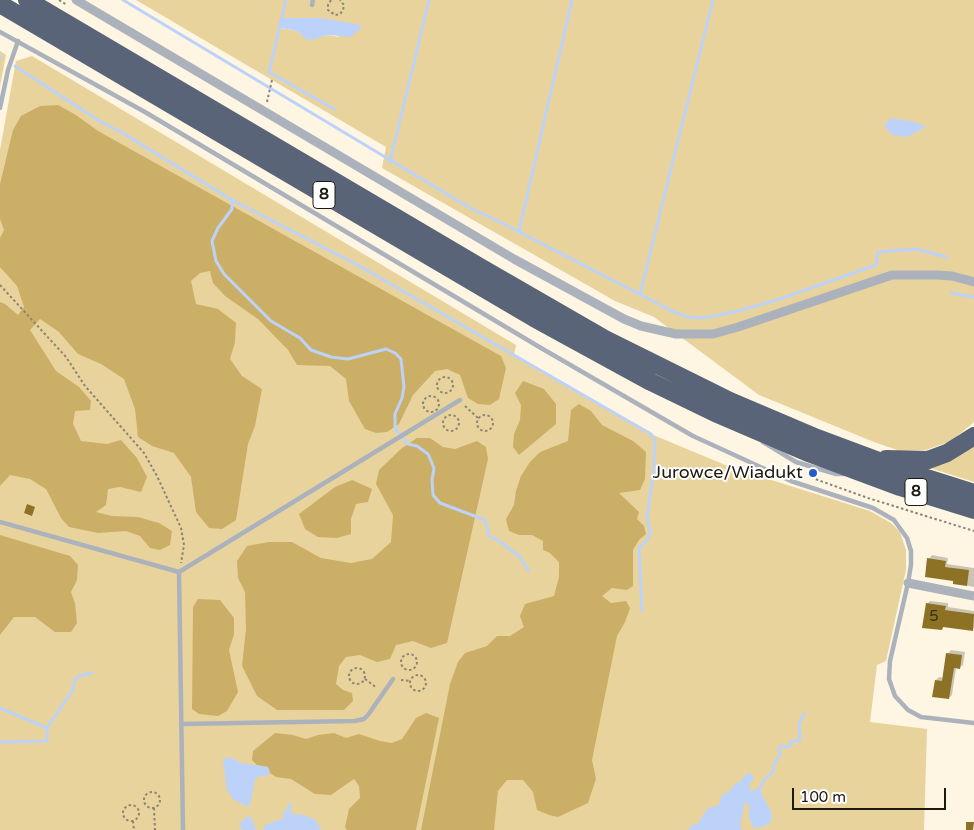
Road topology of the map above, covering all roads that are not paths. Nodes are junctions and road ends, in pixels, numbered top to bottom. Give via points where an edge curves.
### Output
1 (27, 0) edge
2 (76, 0) edge
3 (0, 4) edge
4 (0, 32) edge
5 (18, 41) junction
6 (0, 108) edge
7 (974, 282) edge
8 (460, 400) road end
9 (974, 436) edge
10 (863, 465) junction
11 (974, 493) edge
12 (974, 510) edge
13 (0, 522) edge
14 (179, 572) junction
15 (908, 583) junction
16 (974, 596) edge
17 (394, 679) road end
18 (974, 723) edge
19 (181, 724) junction
20 (183, 830) edge

1 - 10 highway, 8 via 605,339 730,402 817,438
2 - 7 street via 514,259 641,326 676,334 713,334 892,275 952,276
3 - 10 highway, 8 via 534,318 685,399 758,432
4 - 5 lane
5 - 6 lane
5 - 15 lane via 145,112 693,436 791,481 882,512 894,520 907,538 911,551
8 - 14 lane
9 - 10 highway via 947,453 928,460
10 - 11 highway, 8
10 - 12 highway, 8
13 - 14 lane
14 - 19 lane
15 - 16 street
15 - 18 lane via 890,661 889,679 895,696 908,710 921,717
17 - 19 lane via 368,715 355,721
19 - 20 lane

